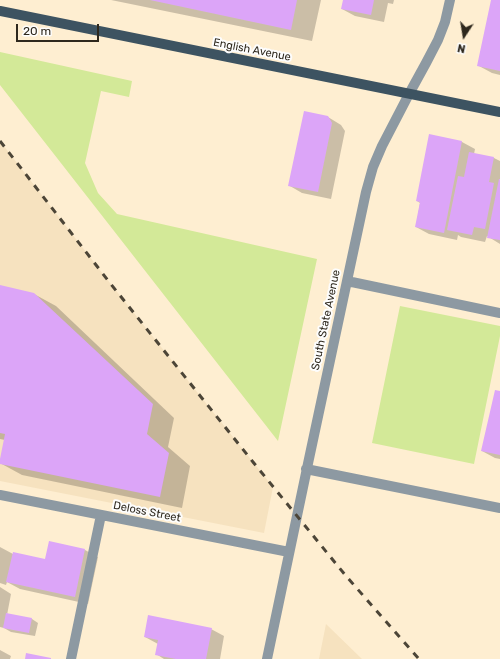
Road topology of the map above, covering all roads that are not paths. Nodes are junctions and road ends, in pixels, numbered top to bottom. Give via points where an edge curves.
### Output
1 (450, 0) edge
2 (0, 11) edge
3 (409, 94) junction
4 (500, 112) edge
5 (347, 281) junction
6 (500, 313) edge
7 (306, 469) junction
8 (0, 495) edge
9 (500, 508) edge
10 (101, 515) junction
11 (289, 552) junction
12 (71, 659) edge
13 (267, 659) edge

1 - 3 street, South State Avenue via 438,40
2 - 3 main road, English Avenue
3 - 4 main road, English Avenue
3 - 5 street, South State Avenue via 373,167
5 - 6 street
5 - 7 street, South State Avenue
7 - 9 street
7 - 11 street, South State Avenue
8 - 10 street, Deloss Street
10 - 11 street, Deloss Street
10 - 12 street
11 - 13 street, South State Avenue

